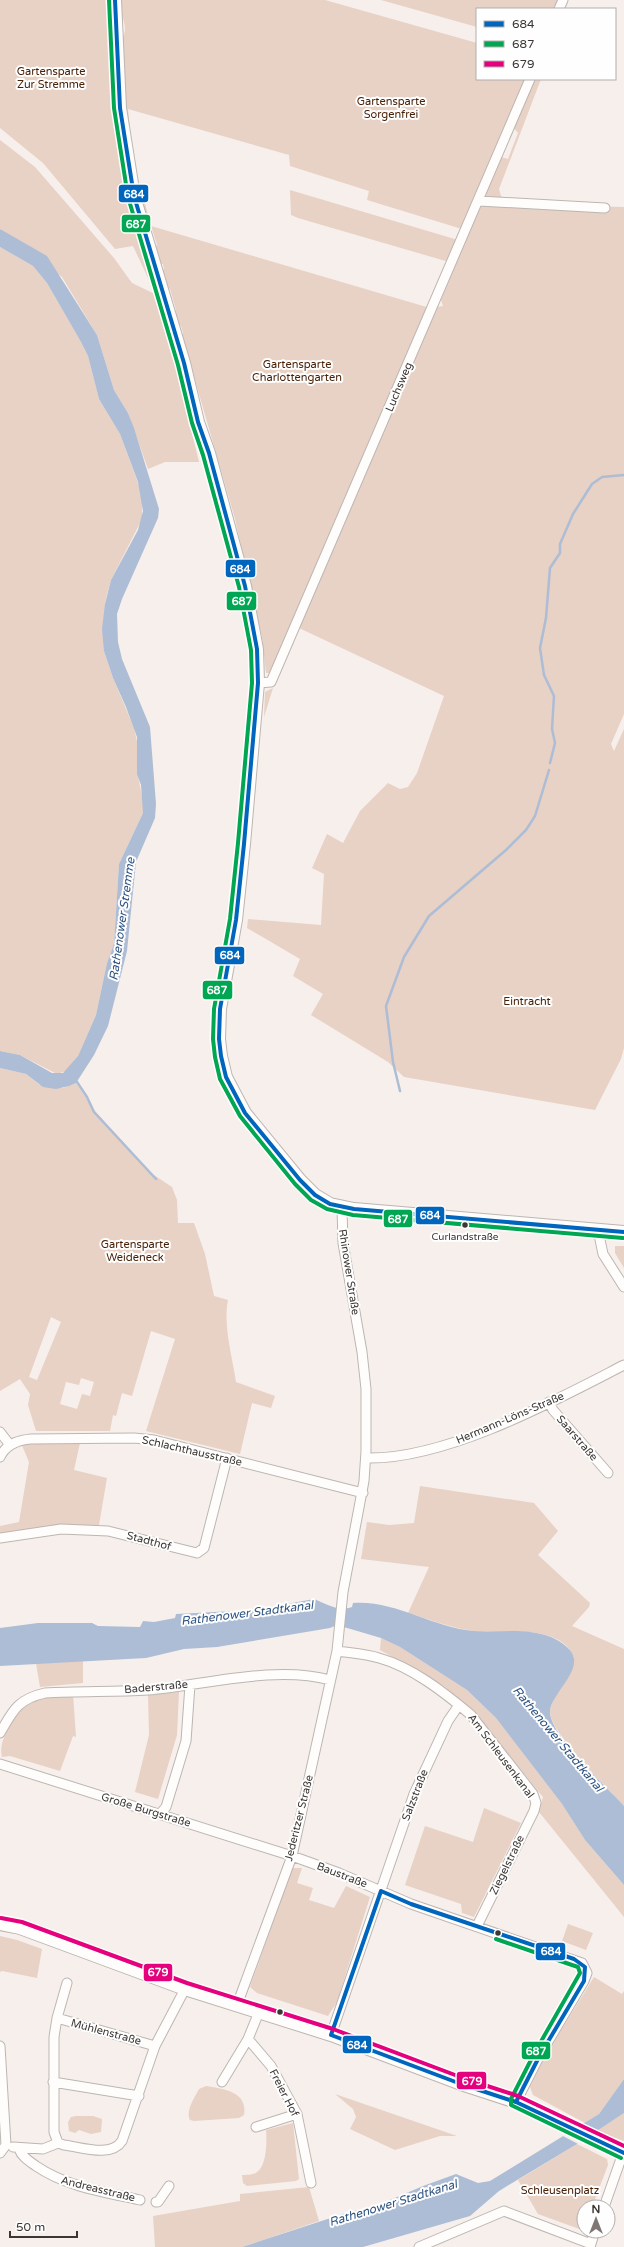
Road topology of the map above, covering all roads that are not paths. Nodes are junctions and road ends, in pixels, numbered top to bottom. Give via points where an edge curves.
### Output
1 (115, 0) edge
2 (530, 80) edge
3 (479, 201) junction
4 (605, 208) dead end
5 (258, 683) junction
6 (342, 1208) junction
7 (598, 1230) junction
8 (624, 1232) edge
9 (624, 1287) edge
10 (624, 1365) edge
11 (549, 1402) junction
12 (0, 1432) edge
13 (10, 1445) junction
14 (0, 1457) edge
15 (227, 1458) junction
16 (366, 1458) junction
17 (608, 1474) dead end
18 (363, 1493) junction
19 (0, 1538) edge
20 (341, 1625) joint
21 (337, 1651) junction
22 (330, 1680) junction
23 (190, 1685) junction
24 (459, 1705) junction
25 (0, 1733) edge
26 (0, 1764) edge
27 (536, 1803) joint
28 (160, 1814) junction
29 (292, 1856) junction
30 (381, 1891) junction
31 (0, 1924) edge
32 (477, 1926) junction
33 (67, 1983) dead end
34 (185, 1989) junction
35 (236, 2005) junction
36 (259, 2012) junction
37 (56, 2018) junction
38 (331, 2035) junction
39 (248, 2039) junction
40 (0, 2046) edge
41 (155, 2046) junction
42 (54, 2082) junction
43 (222, 2082) dead end
44 (139, 2096) junction
45 (516, 2102) junction
46 (297, 2114) junction
47 (256, 2127) dead end
48 (58, 2143) junction
49 (6, 2145) junction
50 (19, 2149) junction
51 (0, 2153) edge
52 (623, 2153) edge
53 (311, 2183) dead end
54 (169, 2186) dead end
55 (607, 2199) edge
56 (140, 2200) dead end
57 (156, 2202) dead end
58 (590, 2246) edge
59 (419, 2247) edge

1 - 5 main road via 120,108 128,168 245,586 255,630
2 - 3 street, Luchsweg
3 - 4 street
3 - 5 street, Luchsweg via 271,682
5 - 6 main road via 236,920 220,1010 221,1056 226,1077 245,1113 315,1195
6 - 7 main road
6 - 16 street, Rhinower Straße via 343,1243 364,1365
7 - 8 main road
7 - 9 street via 603,1254
10 - 11 street, Hermann-Löns-Straße
11 - 16 street, Hermann-Löns-Straße via 452,1442 409,1453
11 - 17 street, Saarstraße
12 - 13 street
13 - 14 street via 3,1450
13 - 15 street, Schlachthausstraße via 31,1438 134,1438 154,1440
15 - 18 street, Schlachthausstraße
15 - 19 street, Stadthof via 204,1548 197,1553 108,1530 61,1529
16 - 18 street, Rhinower Straße
18 - 20 street, Rhinower Straße via 341,1609
20 - 21 street, Jederitzer Straße
21 - 22 street, Jederitzer Straße
21 - 24 street, Am Schleusenkanal via 380,1658 405,1669
22 - 23 street, Baderstraße via 294,1675
22 - 29 street, Jederitzer Straße
23 - 25 street, Baderstraße via 148,1690 78,1691 36,1695 18,1704
23 - 28 street via 184,1752 166,1807
24 - 27 street, Am Schleusenkanal via 480,1727 533,1794
24 - 30 street, Salzstraße via 448,1721 423,1772
26 - 28 street, Große Burgstraße
27 - 32 street, Ziegelstraße
28 - 29 street, Große Burgstraße
29 - 30 street, Baustraße
29 - 35 street, Jederitzer Straße
30 - 32 street, Baustraße
30 - 38 street, Salzstraße
31 - 34 main road via 20,1928
32 - 45 street, Baustraße via 582,1963 587,1973
33 - 37 street, Mühlenstraße
34 - 35 main road
34 - 41 street, Mühlenstraße
35 - 36 main road
36 - 38 main road
36 - 39 street
37 - 41 street, Mühlenstraße
37 - 42 street, Mühlenstraße
38 - 45 main road
39 - 43 street
39 - 46 street, Freier Hof via 271,2066
40 - 49 street
41 - 44 street, Mühlenstraße
42 - 44 street
42 - 48 street, Mühlenstraße via 54,2132
44 - 48 street, Mühlenstraße via 122,2141 115,2148 104,2151
45 - 52 main road
46 - 47 street
46 - 53 street, Freier Hof
48 - 50 street, Mühlenstraße via 43,2149
49 - 50 street, Mühlenstraße
49 - 51 street
50 - 56 street, Andreasstraße via 27,2160 66,2182
52 - 55 street
54 - 57 street
58 - 59 street via 504,2211

